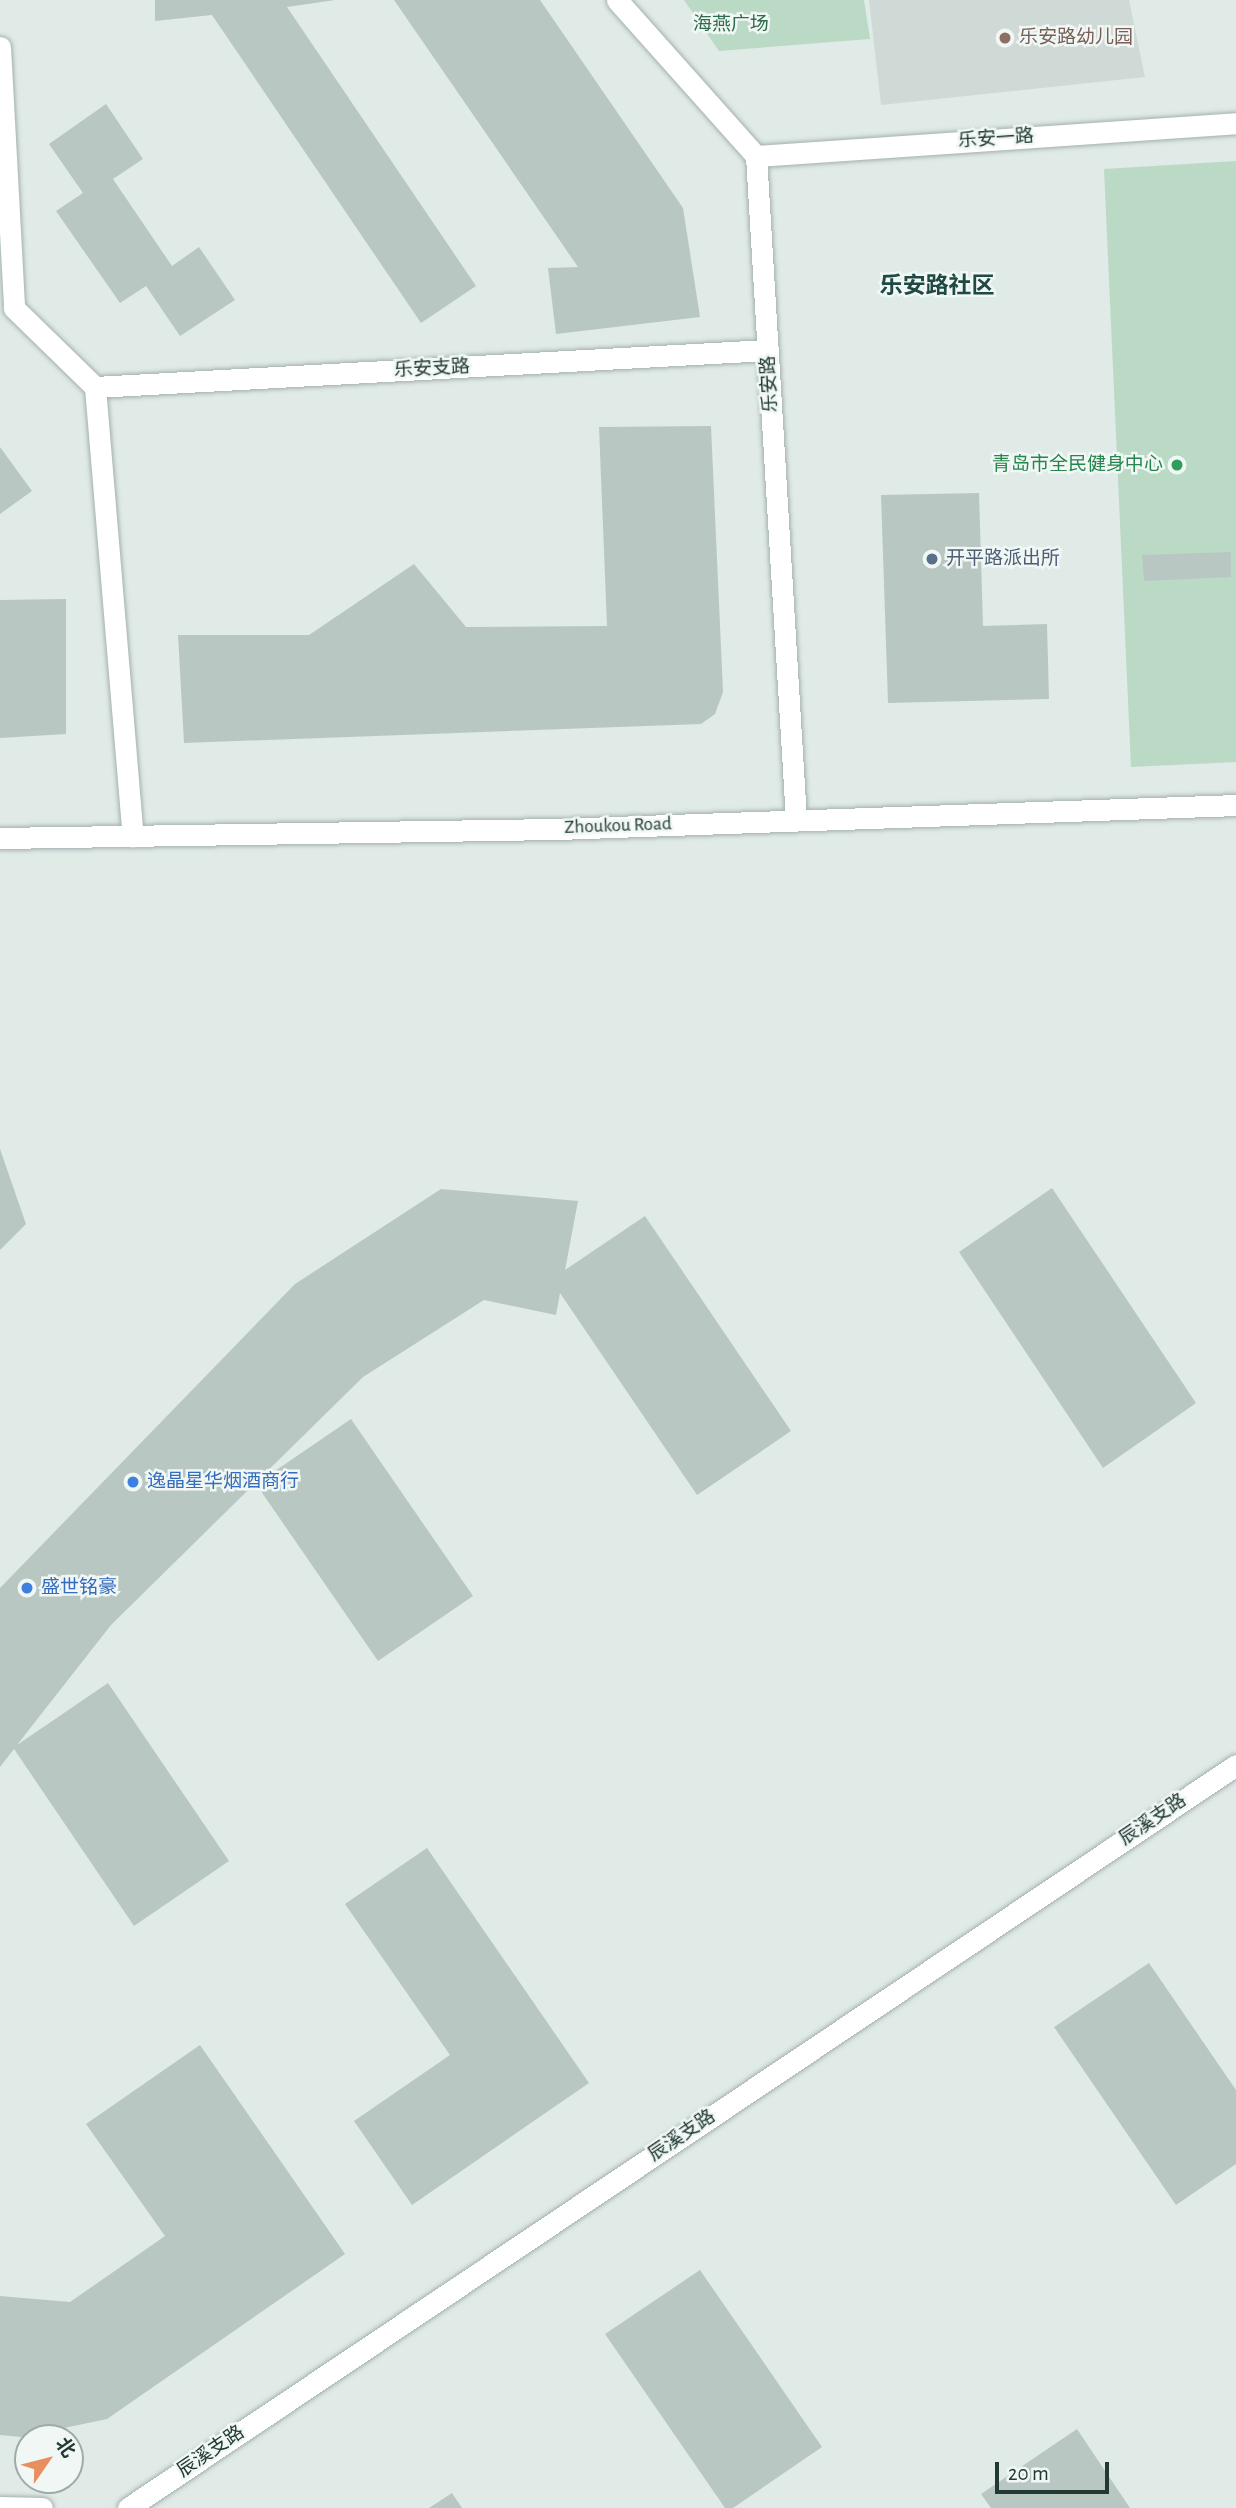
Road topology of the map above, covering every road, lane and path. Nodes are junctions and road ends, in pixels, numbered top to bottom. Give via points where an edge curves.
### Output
1 (617, 0) edge
2 (0, 47) edge
3 (1236, 123) edge
4 (756, 156) junction
5 (768, 351) junction
6 (95, 387) junction
7 (1236, 805) edge
8 (796, 820) junction
9 (133, 836) junction
10 (0, 838) edge
11 (1236, 1765) edge
12 (0, 2507) edge
13 (42, 2508) edge
14 (128, 2508) edge

1 - 4 street
2 - 6 street via 14,308
3 - 4 street, 乐安一路
4 - 5 street, 乐安路
5 - 6 street, 乐安支路
5 - 8 street, 乐安路
6 - 9 street
7 - 8 street, Zhoukou Road
8 - 9 street, Zhoukou Road
9 - 10 street, Zhoukou Road
11 - 14 street, 辰溪支路
12 - 13 street

